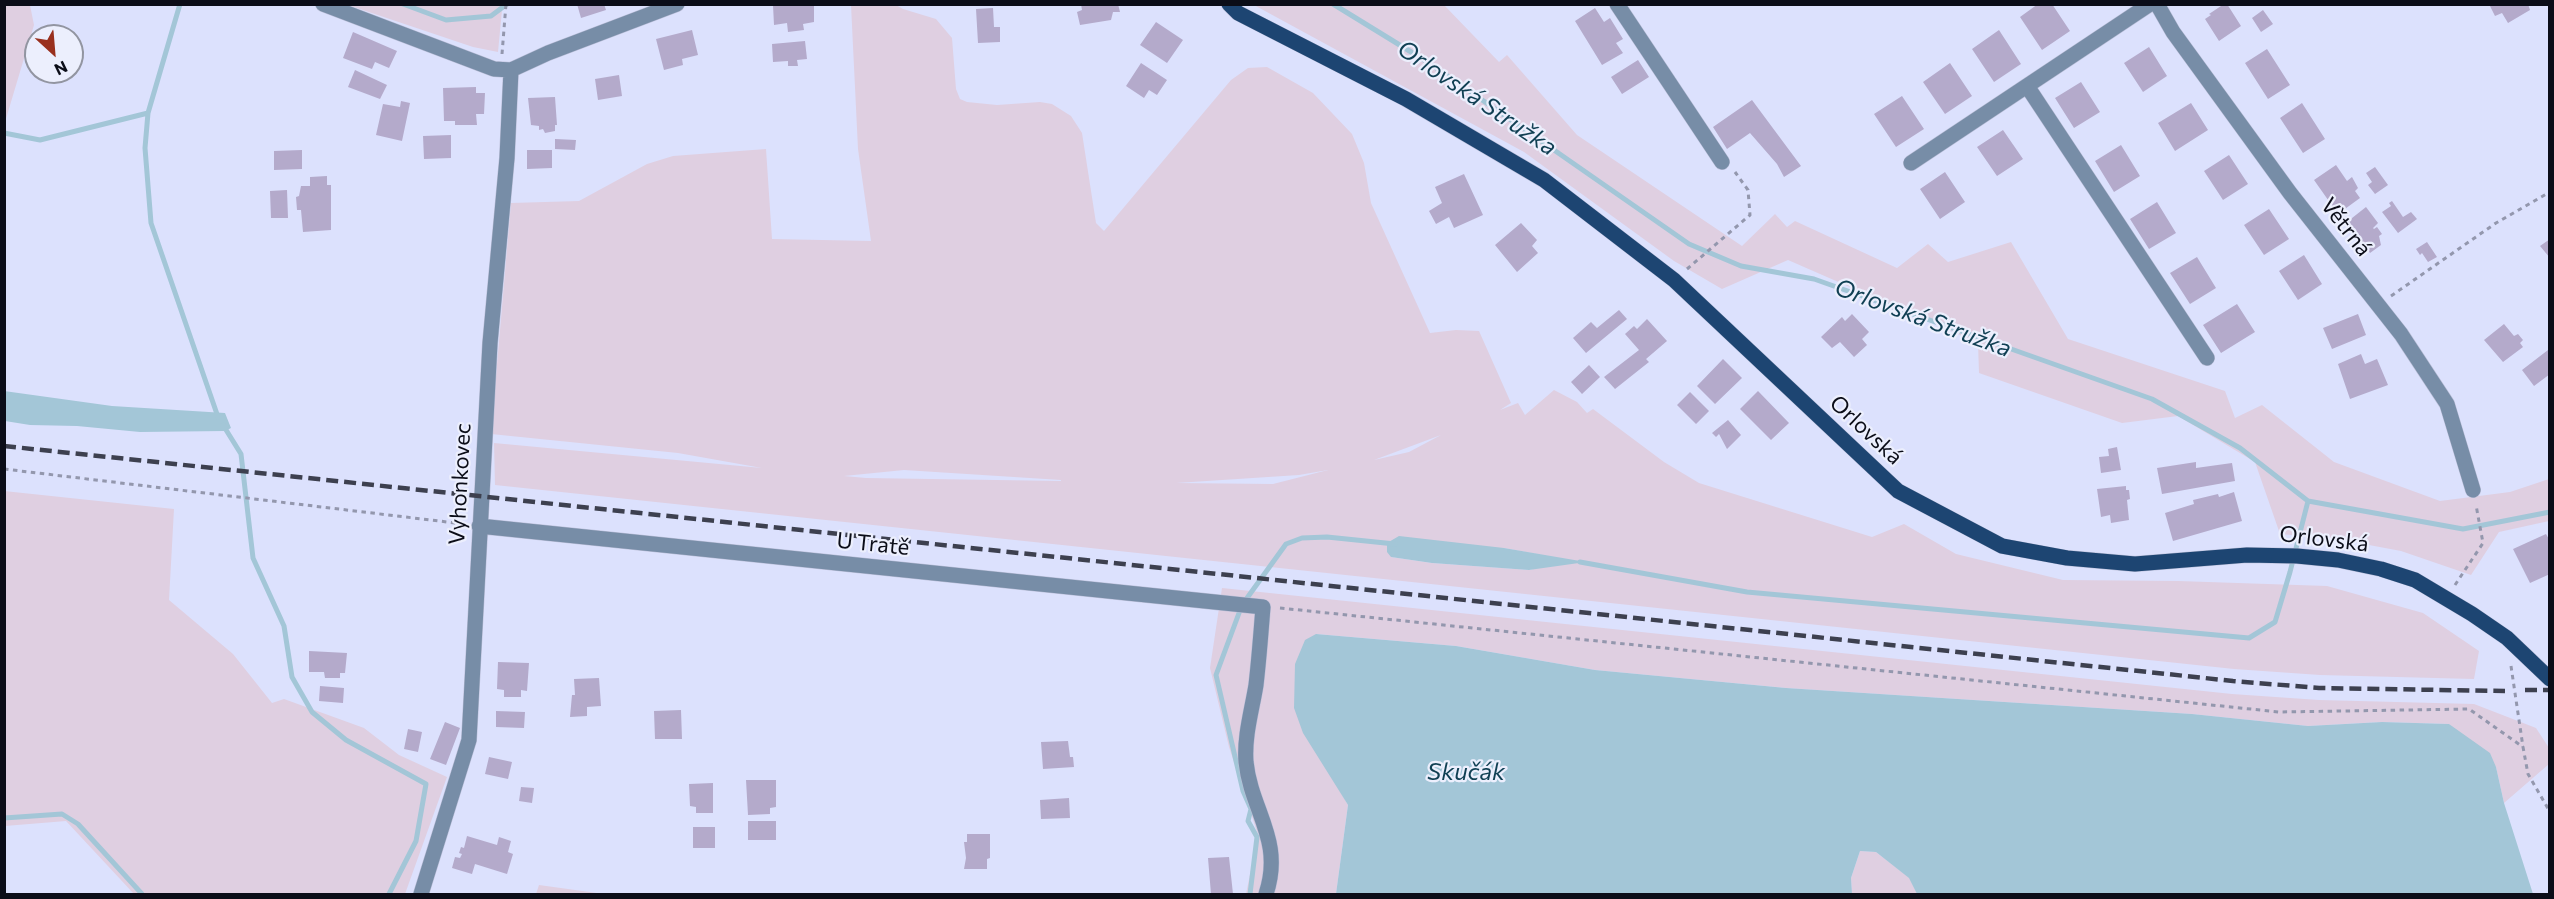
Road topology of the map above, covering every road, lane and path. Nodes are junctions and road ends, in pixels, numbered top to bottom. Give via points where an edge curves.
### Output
1 (323, 4) edge
2 (506, 4) edge
3 (677, 4) edge
4 (1229, 4) edge
5 (1617, 4) edge
6 (2150, 4) edge
7 (2157, 4) edge
8 (511, 70) junction
9 (2027, 86) junction
10 (1722, 162) joint
11 (1911, 163) dead end
12 (2550, 192) edge
13 (1701, 256) dead end
14 (2379, 306) junction
15 (2206, 358) dead end
16 (4, 469) edge
17 (2473, 490) joint
18 (479, 526) junction
19 (2445, 599) junction
20 (1259, 607) junction
21 (2507, 638) junction
22 (2547, 673) edge
23 (2523, 747) junction
24 (2550, 812) edge
25 (421, 894) edge
26 (1266, 894) edge

1 - 8 street via 494,69
2 - 8 path via 501,60
3 - 8 street via 548,52
4 - 19 main road, Orlovská via 1238,13 1406,99 1544,180 1674,280 1898,491 2002,546 2067,558 2135,564 2247,555 2338,560 2415,580
5 - 10 street
6 - 9 street
7 - 14 street, Větrná via 2173,32 2290,193
8 - 18 street, Vyhonkovec
9 - 11 street
9 - 15 street
10 - 13 path via 1749,190 1750,216
12 - 14 path via 2496,223
14 - 17 street, Větrná via 2447,404
16 - 18 path
17 - 19 path via 2483,543
18 - 20 street, U Tratě
18 - 25 street, Vyhonkovec via 469,740
19 - 21 main road, Orlovská
20 - 23 path via 2279,712 2469,709
20 - 26 street via 1256,685 1246,762 1269,835 1272,862
21 - 22 main road, Orlovská
21 - 23 path
23 - 24 path via 2528,774

